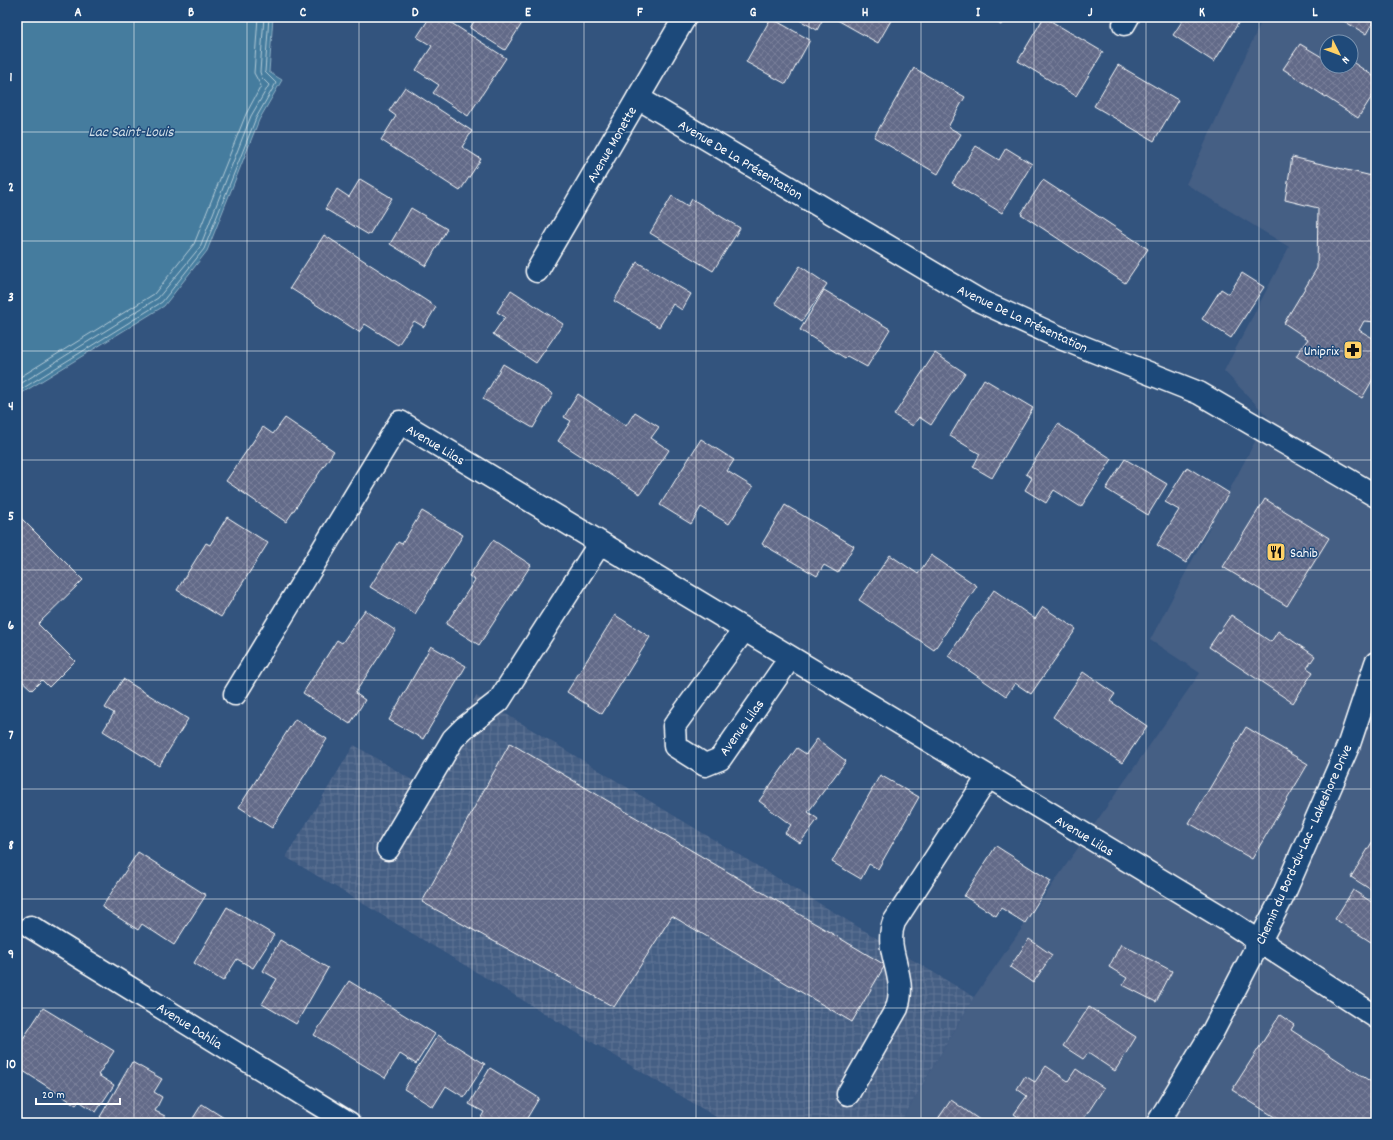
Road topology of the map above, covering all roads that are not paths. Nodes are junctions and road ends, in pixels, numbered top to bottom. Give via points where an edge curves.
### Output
1 (685, 17) edge
2 (638, 98) junction
3 (537, 271) dead end
4 (1376, 496) edge
5 (600, 543) junction
6 (744, 630) junction
7 (790, 658) junction
8 (1376, 663) edge
9 (235, 694) dead end
10 (988, 777) junction
11 (388, 848) dead end
12 (32, 927) dead end
13 (1259, 943) junction
14 (1376, 1017) edge
15 (848, 1094) dead end
16 (350, 1123) edge
17 (1158, 1123) edge

1 - 2 street, Avenue Monette
2 - 3 street, Avenue Monette
2 - 4 street, Avenue De La Présentation via 980,301 1063,339 1199,393
5 - 6 street, Avenue Lilas
5 - 9 street, Avenue Lilas via 400,422
5 - 11 street via 500,701 464,728 454,739
6 - 7 street, Avenue Lilas
6 - 7 street, Avenue Lilas via 674,726 675,746 705,765 720,758
7 - 10 street, Avenue Lilas
8 - 13 street, Chemin du Bord-du-Lac - Lakeshore Drive via 1347,750 1283,896
10 - 13 street, Avenue Lilas via 1225,919
10 - 15 street via 894,922 890,932 901,985 900,997 897,1008
12 - 16 street, Avenue Dahlia
13 - 14 street, Avenue Lilas
13 - 17 street, Chemin du Bord-du-Lac - Lakeshore Drive via 1212,1033

